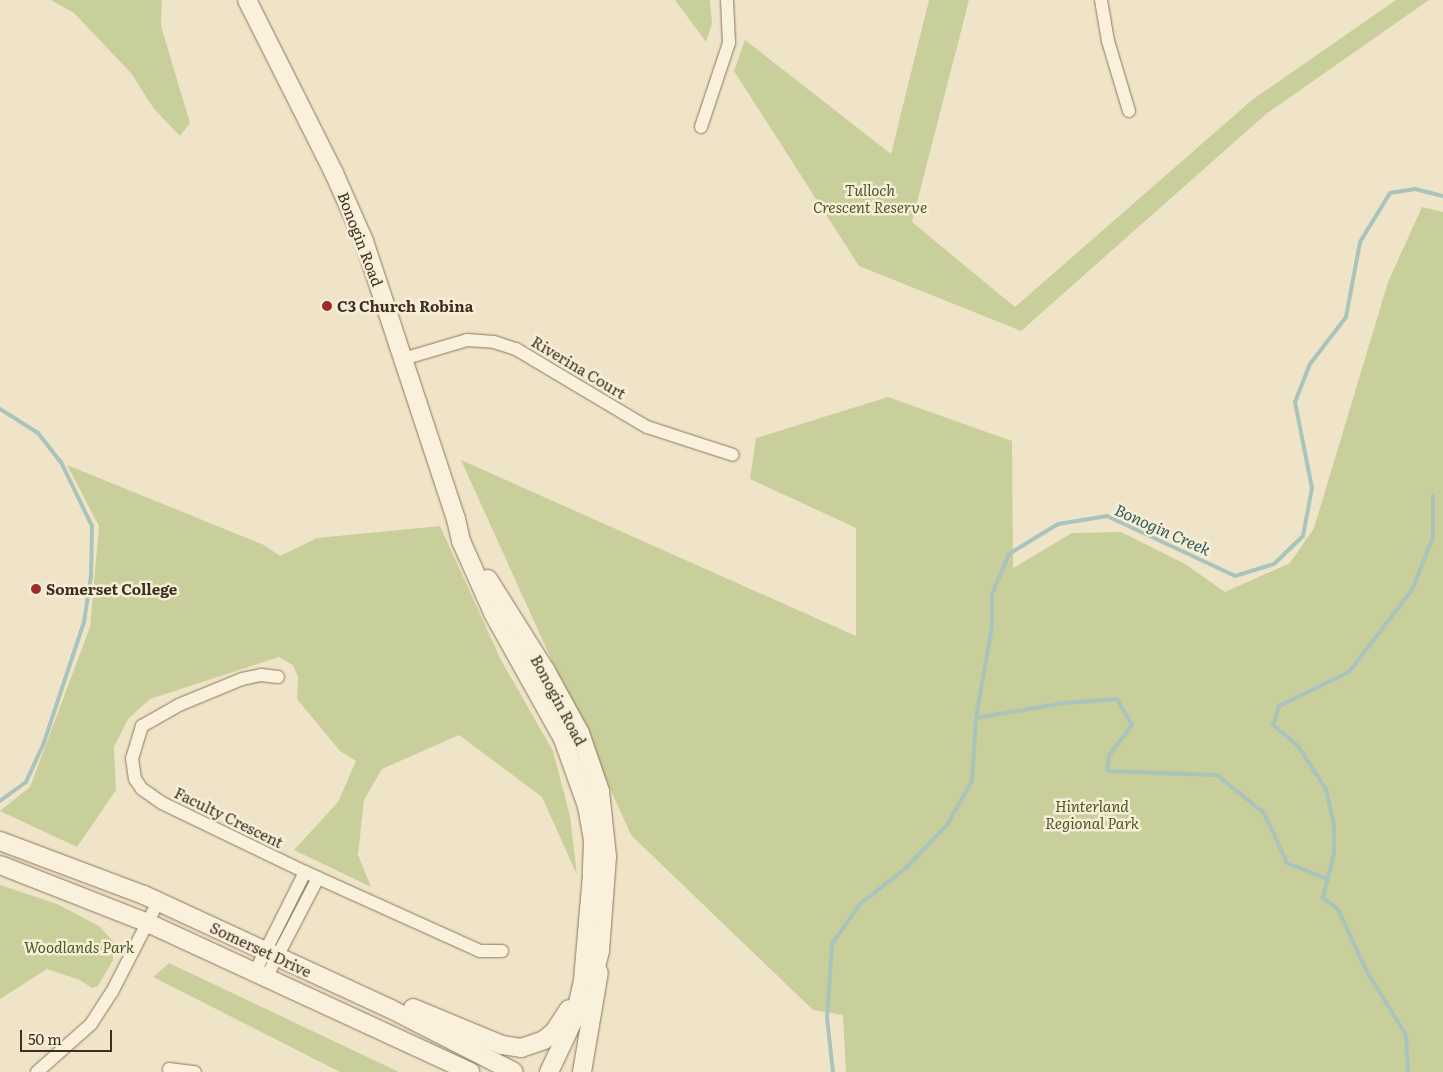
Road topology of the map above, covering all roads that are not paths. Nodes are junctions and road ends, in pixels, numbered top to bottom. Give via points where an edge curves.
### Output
1 (247, 0) edge
2 (727, 0) edge
3 (1101, 0) edge
4 (1129, 111) dead end
5 (700, 127) dead end
6 (403, 359) junction
7 (733, 455) dead end
8 (456, 519) junction
9 (543, 666) junction
10 (278, 677) dead end
11 (576, 768) junction
12 (2, 842) edge
13 (0, 865) edge
14 (305, 872) junction
15 (318, 878) junction
16 (158, 902) junction
17 (148, 923) junction
18 (502, 951) dead end
19 (592, 951) junction
20 (272, 954) junction
21 (261, 975) junction
22 (389, 1008) junction
23 (169, 1069) dead end
24 (37, 1072) edge
25 (195, 1072) edge
26 (470, 1072) edge
27 (514, 1072) edge
28 (549, 1072) edge
29 (563, 1072) edge
30 (582, 1072) edge

1 - 6 street, Bonogin Road via 334,173 364,241
2 - 5 street via 728,43
3 - 4 street via 1104,25
6 - 7 street, Riverina Court via 467,340 494,342 516,349 647,427
6 - 8 street, Bonogin Road
8 - 9 street, Bonogin Road via 493,589
8 - 11 street, Bonogin Road via 460,541 493,613
9 - 11 street via 537,678 572,744
9 - 19 street, Bonogin Road via 580,733 600,791 608,857
10 - 14 street, Faculty Crescent via 261,675 242,679 152,718 136,736 132,758 135,779 162,803
11 - 19 street, Bonogin Road via 593,839
12 - 16 street, Somerset Drive
13 - 17 street, Somerset Drive
14 - 15 street, Faculty Crescent
14 - 20 street
15 - 18 street, Faculty Crescent via 480,951
15 - 20 street
16 - 17 street
16 - 20 street, Somerset Drive
17 - 21 street, Somerset Drive
17 - 24 street via 112,992 91,1024
19 - 22 street via 566,1016 554,1032 534,1046 502,1046 418,1008
19 - 28 street, Bonogin Road via 575,1018
19 - 29 street, Bonogin Road via 578,1040
19 - 30 street via 599,982
20 - 21 street
20 - 22 street, Somerset Drive
21 - 26 street, Somerset Drive
22 - 27 street, Somerset Drive
23 - 25 street

